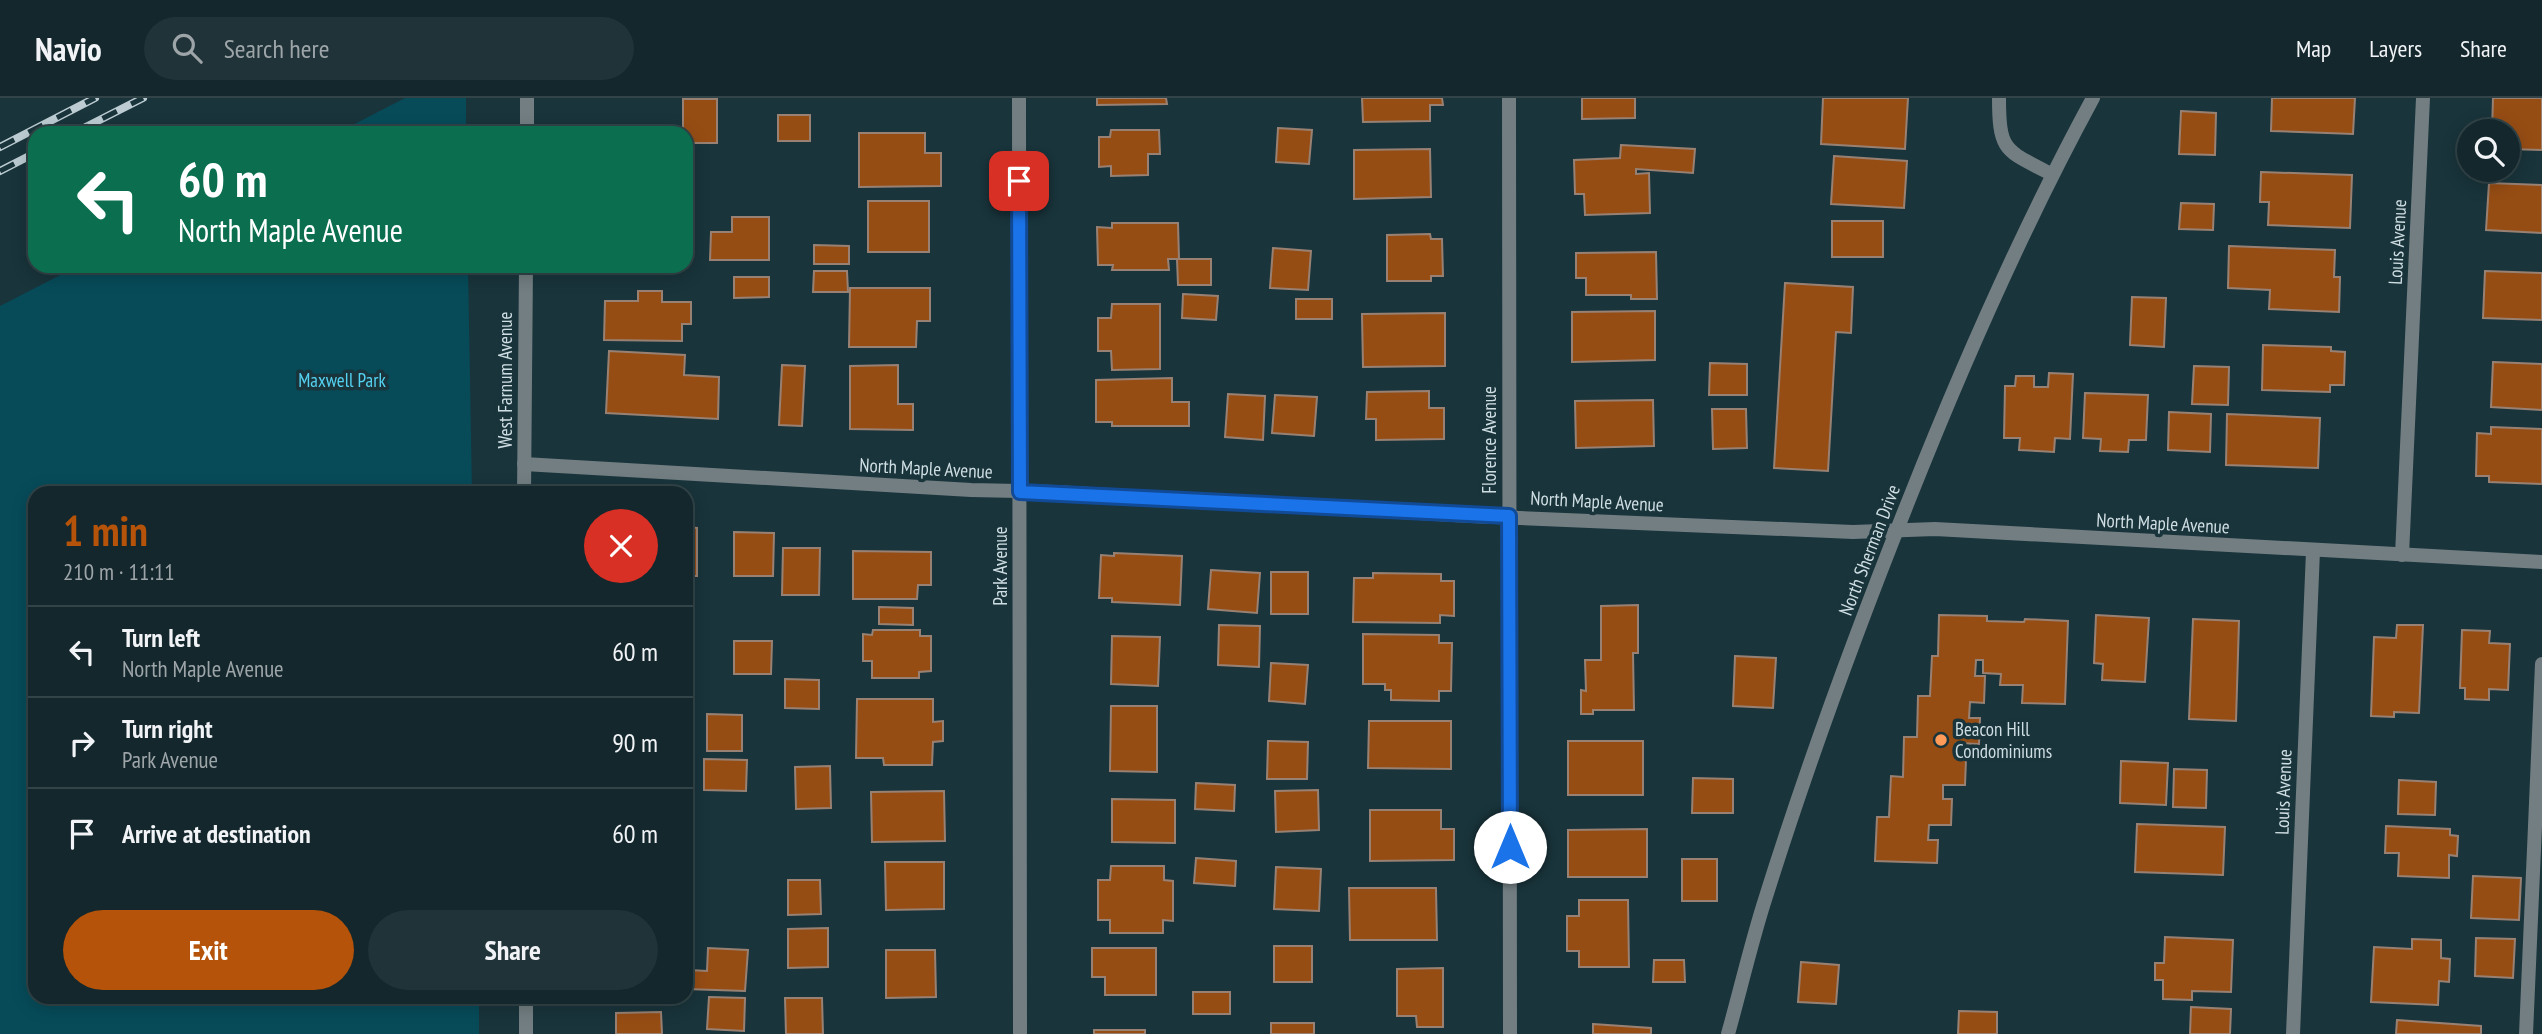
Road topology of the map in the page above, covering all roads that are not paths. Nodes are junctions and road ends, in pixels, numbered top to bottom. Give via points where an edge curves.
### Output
1 (527, 98) edge
2 (1019, 98) edge
3 (1509, 98) edge
4 (1999, 98) edge
5 (2093, 98) edge
6 (2423, 98) edge
7 (527, 126) edge
8 (2052, 174) junction
9 (526, 273) edge
10 (524, 464) junction
11 (524, 486) edge
12 (1020, 492) junction
13 (1509, 516) junction
14 (1897, 530) junction
15 (2313, 551) junction
16 (2402, 555) junction
17 (2542, 562) edge
18 (2542, 664) edge
19 (526, 1004) edge
20 (526, 1034) edge
21 (1020, 1034) edge
22 (1510, 1034) edge
23 (1728, 1034) edge
24 (2293, 1034) edge
25 (2526, 1034) edge

1 - 7 street
2 - 12 street, Park Avenue
3 - 13 street, Florence Avenue
4 - 8 street via 2001,140 2013,154
5 - 8 street, North Sherman Drive
6 - 16 street, Louis Avenue
8 - 14 street, North Sherman Drive via 1945,406
9 - 10 street, West Farnum Avenue
10 - 11 street, West Farnum Avenue
10 - 12 street, North Maple Avenue
12 - 13 street, North Maple Avenue
12 - 21 street, Park Avenue
13 - 14 street, North Maple Avenue via 1853,532
13 - 22 street, Florence Avenue
14 - 15 street, North Maple Avenue
14 - 23 street, North Sherman Drive via 1804,783
15 - 16 street, North Maple Avenue
15 - 24 street, Louis Avenue
16 - 17 street, North Maple Avenue
18 - 25 street
19 - 20 street

